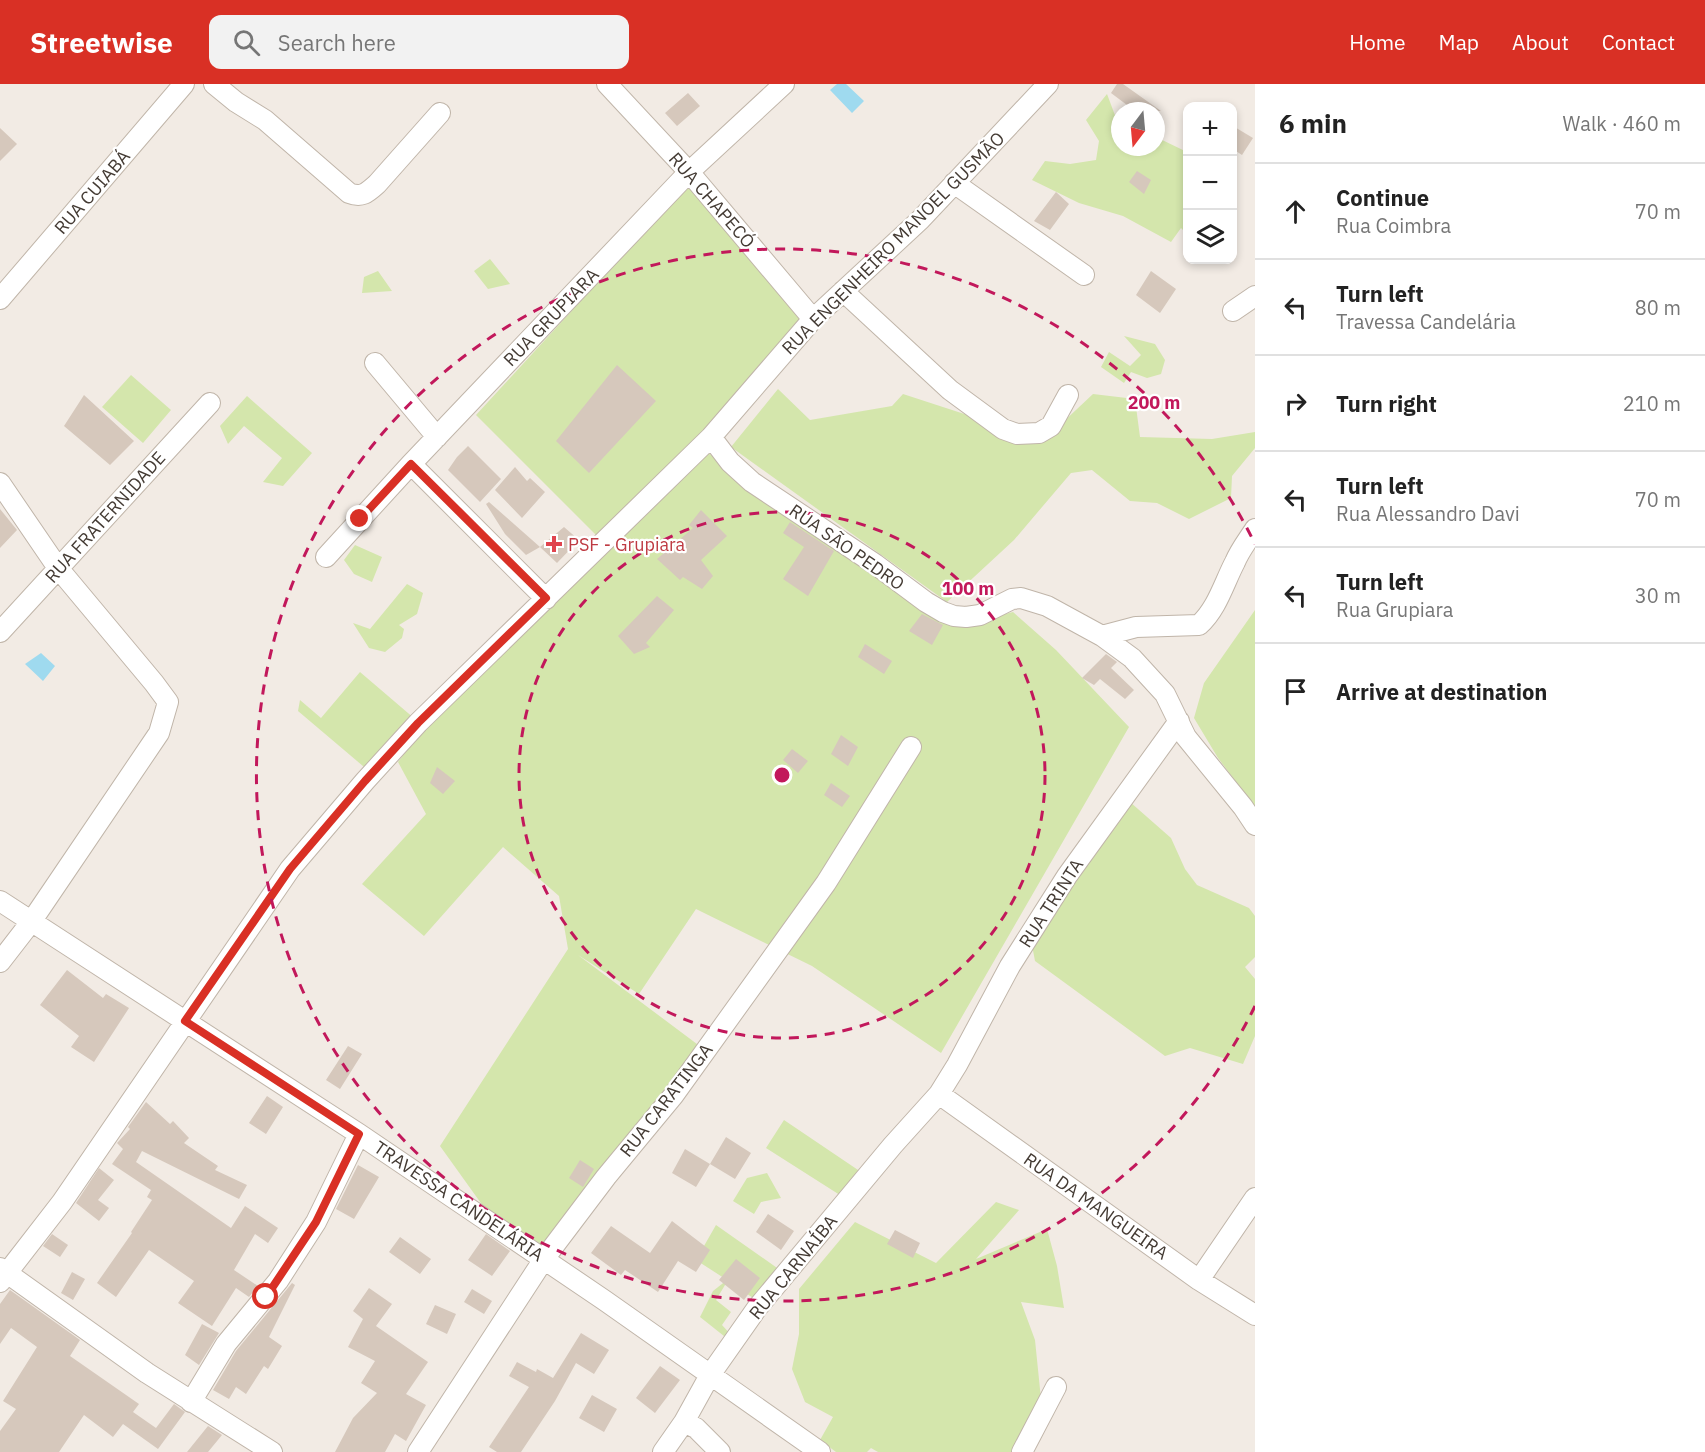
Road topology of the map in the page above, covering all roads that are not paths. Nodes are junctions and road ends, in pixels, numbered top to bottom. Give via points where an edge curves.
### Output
1 (184, 84) edge
2 (214, 84) edge
3 (607, 84) edge
4 (784, 84) edge
5 (1048, 84) edge
6 (440, 113) dead end
7 (689, 172) junction
8 (954, 183) junction
9 (1084, 275) dead end
10 (843, 291) junction
11 (1255, 296) edge
12 (0, 299) edge
13 (1233, 311) dead end
14 (813, 319) junction
15 (375, 363) dead end
16 (1068, 395) dead end
17 (210, 403) dead end
18 (437, 437) junction
19 (711, 438) junction
20 (411, 464) junction
21 (0, 483) edge
22 (1255, 529) edge
23 (326, 557) dead end
24 (58, 568) junction
25 (546, 598) junction
26 (0, 632) edge
27 (1102, 636) junction
28 (1179, 721) junction
29 (911, 747) dead end
30 (1255, 825) edge
31 (0, 902) edge
32 (31, 922) junction
33 (0, 962) edge
34 (185, 1021) junction
35 (939, 1094) junction
36 (359, 1134) junction
37 (1255, 1198) edge
38 (544, 1259) junction
39 (2, 1274) edge
40 (1199, 1280) junction
41 (1255, 1315) edge
42 (710, 1375) junction
43 (1056, 1386) dead end
44 (191, 1402) junction
45 (684, 1422) junction
46 (272, 1452) edge
47 (418, 1452) edge
48 (663, 1452) edge
49 (720, 1452) edge
50 (820, 1452) edge
51 (1022, 1452) edge

1 - 12 street, RUA CUIABÁ
2 - 6 street via 265,120 349,194 358,196 377,184
3 - 7 street, RUA CHAPECÓ
4 - 7 street, RUA GRUPIARA
5 - 8 street, RUA ENGENHEIRO MANOEL GUSMÃO
7 - 14 street, RUA CHAPECÓ
7 - 18 street, RUA GRUPIARA
8 - 9 street
8 - 10 street, RUA ENGENHEIRO MANOEL GUSMÃO
10 - 14 street, RUA ENGENHEIRO MANOEL GUSMÃO
10 - 16 street via 950,390 1003,429 1017,434 1039,433 1051,426
11 - 13 street
14 - 19 street, RUA ENGENHEIRO MANOEL GUSMÃO
15 - 18 street
17 - 24 street, RUA FRATERNIDADE
18 - 20 street, RUA GRUPIARA
19 - 25 street, RUA ENGENHEIRO MANOEL GUSMÃO
19 - 27 street, RUA SÃO PEDRO via 752,482 943,612 980,615 1021,598 1047,606
20 - 23 street, RUA GRUPIARA
20 - 25 street
21 - 24 street
22 - 27 street via 1220,595 1199,625 1136,627
24 - 26 street, RUA FRATERNIDADE
24 - 32 street via 168,702 159,734
25 - 34 street, RUA ENGENHEIRO MANOEL GUSMÃO via 418,723 365,781 290,869
27 - 28 street, RUA SÃO PEDRO via 1132,658 1166,694
28 - 30 street, RUA SÃO PEDRO via 1186,737
28 - 35 street, RUA TRINTA via 1067,876 1010,966
29 - 38 street, RUA CARATINGA via 826,883 673,1096
31 - 32 street, TRAVESSA CANDELÁRIA
32 - 33 street
32 - 34 street, TRAVESSA CANDELÁRIA
34 - 36 street, TRAVESSA CANDELÁRIA
34 - 39 street, RUA ENGENHEIRO MANOEL GUSMÃO via 62,1202
35 - 40 street, RUA DA MANGUEIRA
35 - 42 street, RUA CARNAÍBA via 757,1308
36 - 38 street, TRAVESSA CANDELÁRIA
36 - 44 street via 316,1222 278,1281 226,1344
37 - 40 street
38 - 42 street, TRAVESSA CANDELÁRIA
38 - 47 street, RUA CARATINGA
39 - 44 street
40 - 41 street, RUA DA MANGUEIRA
42 - 45 street, RUA CARNAÍBA
42 - 50 street, TRAVESSA CANDELÁRIA
43 - 51 street
44 - 46 street
45 - 48 street, RUA CARNAÍBA
45 - 49 street via 696,1428

